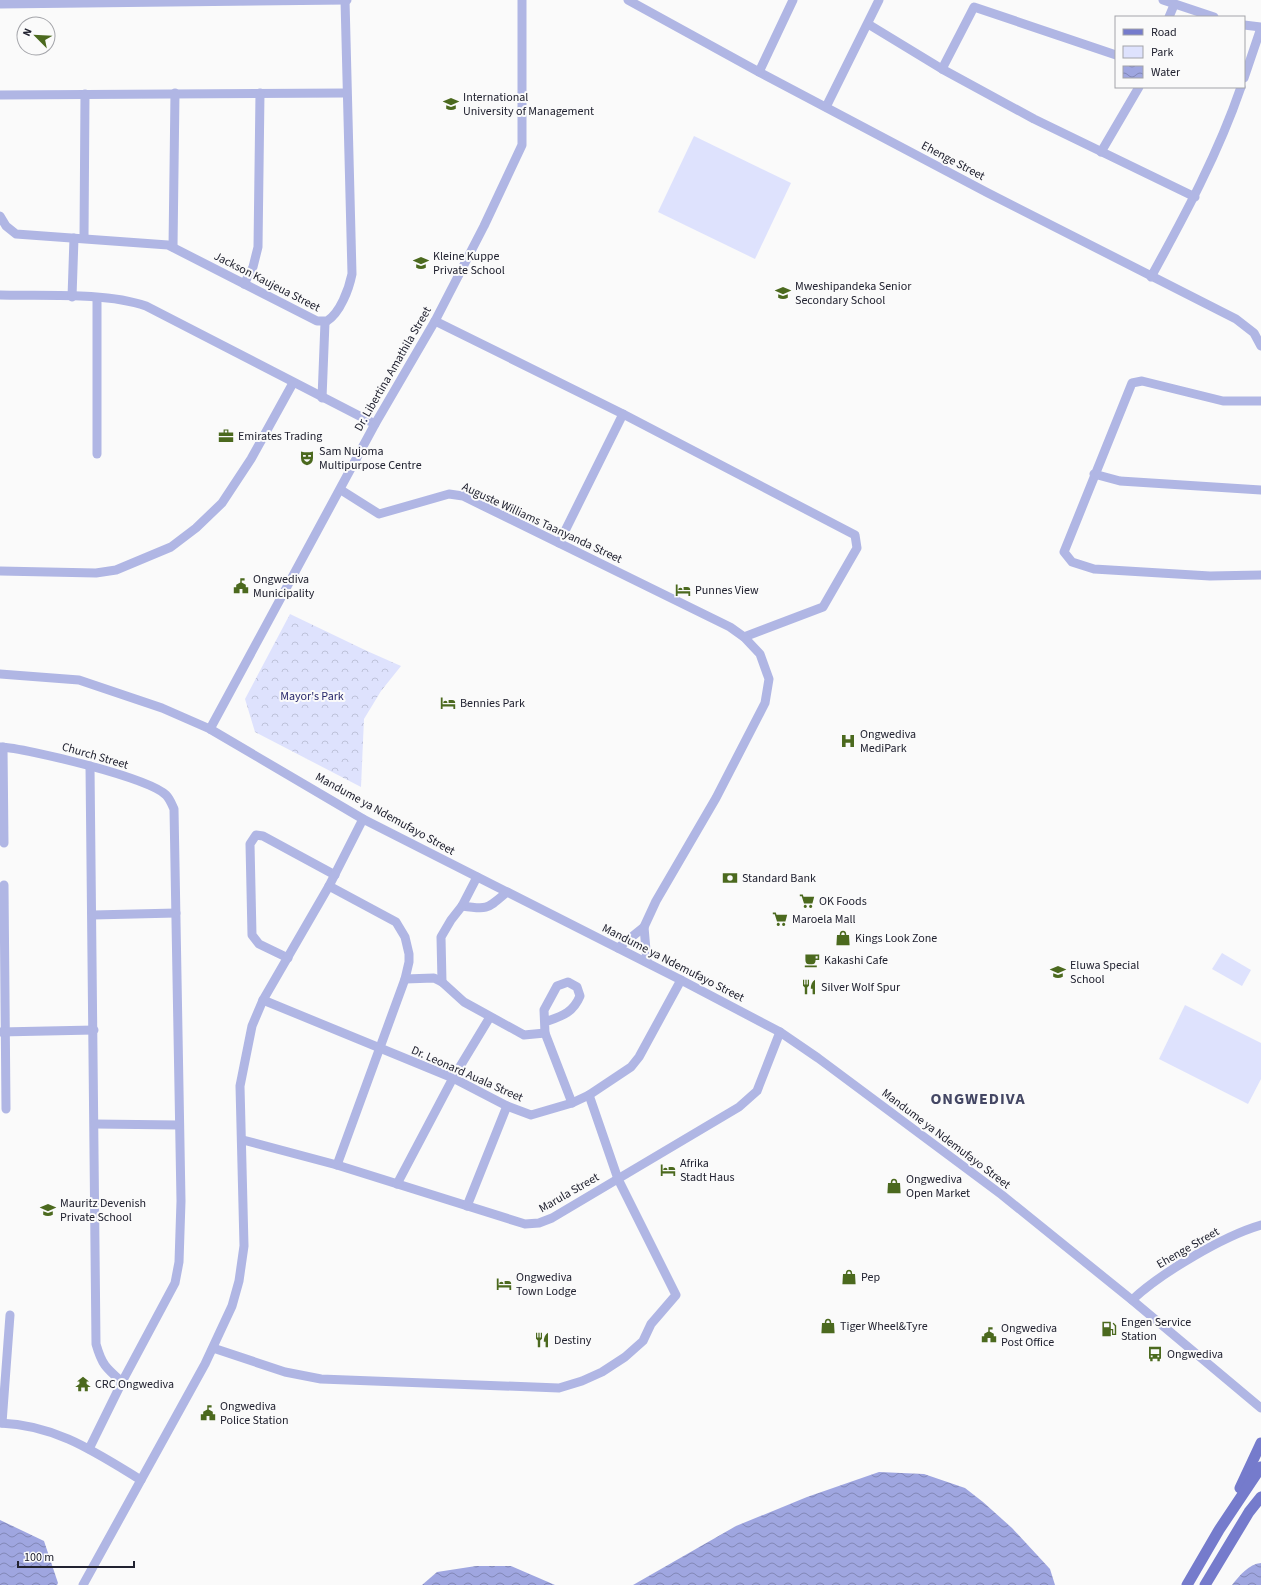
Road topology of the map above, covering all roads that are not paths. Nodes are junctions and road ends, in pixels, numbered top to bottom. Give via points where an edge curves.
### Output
1 (257, 0) edge
2 (346, 0) edge
3 (522, 0) edge
4 (628, 0) edge
5 (793, 0) edge
6 (879, 0) edge
7 (1163, 0) edge
8 (172, 1) edge
9 (82, 2) edge
10 (975, 3) edge
11 (0, 4) edge
12 (1174, 5) junction
13 (1169, 16) edge
14 (1211, 16) edge
15 (868, 24) junction
16 (1245, 25) edge
17 (1261, 28) edge
18 (1115, 55) edge
19 (942, 69) junction
20 (759, 72) junction
21 (1245, 75) edge
22 (1138, 88) edge
23 (1241, 88) edge
24 (175, 93) junction
25 (260, 93) junction
26 (346, 93) junction
27 (86, 94) junction
28 (0, 95) edge
29 (826, 107) junction
30 (1101, 152) junction
31 (1195, 197) junction
32 (0, 216) edge
33 (74, 238) junction
34 (84, 238) junction
35 (172, 247) junction
36 (1151, 277) junction
37 (244, 284) junction
38 (0, 295) edge
39 (72, 297) junction
40 (97, 298) junction
41 (435, 321) junction
42 (324, 322) junction
43 (1261, 346) edge
44 (293, 383) junction
45 (322, 398) junction
46 (1261, 401) edge
47 (623, 414) junction
48 (375, 424) junction
49 (97, 454) dead end
50 (1094, 474) junction
51 (340, 490) junction
52 (1261, 490) edge
53 (559, 543) junction
54 (0, 571) edge
55 (1261, 575) edge
56 (744, 637) junction
57 (0, 674) edge
58 (210, 729) junction
59 (1, 747) edge
60 (90, 766) junction
61 (363, 819) junction
62 (4, 843) dead end
63 (334, 875) junction
64 (477, 878) junction
65 (4, 885) dead end
66 (329, 886) junction
67 (507, 892) junction
68 (462, 906) junction
69 (176, 913) junction
70 (93, 915) junction
71 (644, 927) junction
72 (618, 948) junction
73 (288, 958) junction
74 (647, 962) junction
75 (404, 979) junction
76 (681, 980) junction
77 (442, 982) junction
78 (263, 1000) junction
79 (490, 1017) junction
80 (545, 1022) junction
81 (94, 1030) junction
82 (3, 1032) edge
83 (780, 1032) junction
84 (545, 1033) junction
85 (378, 1048) junction
86 (453, 1078) junction
87 (589, 1095) junction
88 (572, 1103) junction
89 (507, 1106) junction
90 (6, 1109) dead end
91 (95, 1124) junction
92 (179, 1124) junction
93 (243, 1140) junction
94 (337, 1164) junction
95 (618, 1179) junction
96 (397, 1184) junction
97 (467, 1206) junction
98 (1261, 1225) edge
99 (1132, 1300) junction
100 (10, 1315) dead end
101 (213, 1348) junction
102 (122, 1382) junction
103 (1261, 1408) edge
104 (1, 1423) edge
105 (1261, 1443) edge
106 (89, 1448) junction
107 (1261, 1467) edge
108 (141, 1480) junction
109 (1261, 1497) edge
110 (1218, 1530) junction
111 (83, 1585) edge
112 (1187, 1585) edge
113 (1205, 1585) edge

1 - 2 street
1 - 8 street
2 - 26 street, Jackson Kaujeua Street
3 - 41 street, Dr. Libertina Amathila Street via 522,145
4 - 20 street, Ehenge Street
5 - 20 street
6 - 15 street
7 - 12 street
8 - 9 street
9 - 11 street
10 - 18 street
10 - 19 street
12 - 13 street
12 - 14 street
15 - 19 street
15 - 29 street
16 - 17 street
17 - 21 street
19 - 30 street
20 - 29 street, Ehenge Street
22 - 30 street
23 - 31 street
24 - 25 street
24 - 27 street
24 - 35 street
25 - 26 street
25 - 37 street via 258,247 253,267
26 - 42 street, Jackson Kaujeua Street via 352,274 335,314
27 - 28 street
27 - 34 street
29 - 36 street, Ehenge Street
30 - 31 street
31 - 36 street
32 - 33 street, Jackson Kaujeua Street via 6,226 16,234
33 - 34 street, Jackson Kaujeua Street
33 - 39 street
34 - 35 street, Jackson Kaujeua Street via 164,244
35 - 37 street, Jackson Kaujeua Street
36 - 43 street, Ehenge Street via 1236,319 1254,333
37 - 42 street, Jackson Kaujeua Street via 317,321
38 - 39 street
39 - 40 street
40 - 44 street via 146,306
40 - 49 street
41 - 47 street
41 - 48 street, Dr. Libertina Amathila Street
42 - 45 street
44 - 45 street
44 - 54 street via 222,503 171,547 116,570 96,574
45 - 48 street
46 - 50 street via 1223,401 1142,381 1132,383
47 - 53 street
47 - 56 street via 854,535 857,548 823,607
48 - 51 street, Dr. Libertina Amathila Street
50 - 52 street via 1120,481
50 - 55 street via 1064,552 1072,562 1094,568 1210,576
51 - 53 street, Auguste Williams Taanyanda Street via 379,514 444,495 458,495
51 - 58 street, Dr. Libertina Amathila Street
53 - 56 street, Auguste Williams Taanyanda Street via 730,627
56 - 71 street, Auguste Williams Taanyanda Street via 760,654 770,679 765,703 716,798 656,901
57 - 58 street, Mandume ya Ndemufayo Street via 79,680 162,708
58 - 61 street, Mandume ya Ndemufayo Street
59 - 60 street, Church Street via 21,748
59 - 62 street
60 - 69 street, Church Street via 155,788 166,796 174,809
60 - 70 street
61 - 63 street
61 - 64 street, Mandume ya Ndemufayo Street
63 - 66 street
63 - 73 street via 263,836 256,835 250,844 252,935 259,944
64 - 67 street, Mandume ya Ndemufayo Street
64 - 68 street
65 - 82 street
66 - 73 street
66 - 75 street via 396,922 405,937 409,954
67 - 68 street via 489,907 481,909
67 - 72 street, Mandume ya Ndemufayo Street
68 - 77 street via 441,937
69 - 70 street
69 - 92 street
70 - 81 street
71 - 72 street
71 - 74 street
72 - 74 street, Mandume ya Ndemufayo Street
73 - 78 street
74 - 76 street, Mandume ya Ndemufayo Street
75 - 77 street via 434,978
75 - 85 street
76 - 83 street, Mandume ya Ndemufayo Street
76 - 87 street, Dr. Leonard Auala Street via 631,1067
77 - 79 street via 464,1002
78 - 85 street, Dr. Leonard Auala Street
78 - 93 street via 252,1026 240,1086
79 - 84 street via 524,1035
79 - 86 street
80 - 80 street via 544,1010 557,986 568,982 577,987 580,996 575,1007 562,1016
80 - 84 street
81 - 82 street
81 - 91 street
82 - 90 street
83 - 95 street, Marula Street via 757,1091 739,1107
83 - 99 street, Mandume ya Ndemufayo Street via 1002,1195
84 - 88 street
85 - 86 street, Dr. Leonard Auala Street
85 - 94 street
86 - 89 street, Dr. Leonard Auala Street
86 - 96 street
87 - 88 street, Dr. Leonard Auala Street
87 - 95 street
88 - 89 street, Dr. Leonard Auala Street via 531,1115
89 - 97 street
91 - 92 street
91 - 102 street via 96,1344 101,1361
92 - 102 street via 181,1201 179,1262 175,1283
93 - 94 street, Marula Street
93 - 101 street via 244,1246 239,1281 232,1306
94 - 96 street, Marula Street
95 - 97 street, Marula Street via 539,1223 524,1224
95 - 101 street via 676,1296 651,1324 643,1341 625,1357 582,1381 560,1388 321,1379 285,1372
96 - 97 street, Marula Street
98 - 99 street, Ehenge Street via 1246,1229 1198,1254 1149,1284
99 - 103 street, Mandume ya Ndemufayo Street
100 - 104 street
101 - 108 street
102 - 106 street
104 - 106 street via 27,1425 52,1432
105 - 110 main road
106 - 108 street
107 - 110 main road
108 - 111 street
109 - 113 main road via 1249,1512
110 - 112 main road

